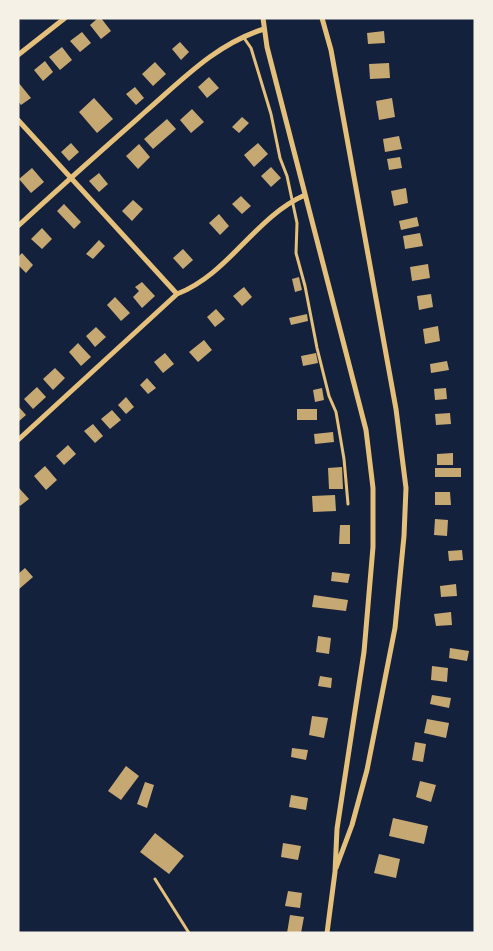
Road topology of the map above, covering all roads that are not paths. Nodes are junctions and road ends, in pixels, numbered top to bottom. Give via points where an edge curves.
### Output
1 (65, 18) edge
2 (263, 18) edge
3 (322, 18) edge
4 (264, 29) junction
5 (243, 36) junction
6 (18, 55) edge
7 (18, 120) edge
8 (69, 178) junction
9 (305, 195) junction
10 (292, 200) junction
11 (18, 226) edge
12 (177, 294) junction
13 (18, 440) edge
14 (348, 504) dead end
15 (335, 872) junction
16 (155, 879) dead end
17 (189, 933) edge
18 (327, 933) edge

1 - 6 street
2 - 4 street
3 - 15 street via 396,408 406,488 395,628 367,770
4 - 5 street
4 - 9 street
5 - 8 street via 209,56
5 - 10 lane via 251,48 271,114
7 - 8 street
8 - 11 street
8 - 12 street
9 - 10 street
9 - 15 street via 366,430 373,488 373,547 364,652 337,829
10 - 12 street via 214,271 193,288
10 - 14 lane via 297,223 296,253 324,377 336,411
12 - 13 street
15 - 18 street
16 - 17 lane

